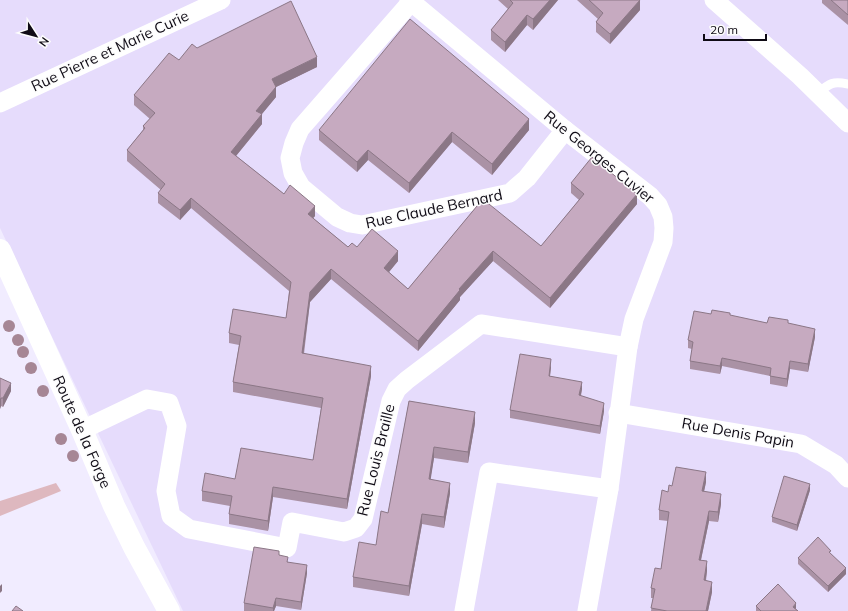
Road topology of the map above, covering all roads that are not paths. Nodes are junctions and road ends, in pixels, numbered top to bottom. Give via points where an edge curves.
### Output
1 (714, 0) edge
2 (217, 1) edge
3 (410, 1) edge
4 (848, 84) edge
5 (818, 93) junction
6 (0, 103) edge
7 (848, 123) edge
8 (565, 130) junction
9 (0, 250) edge
10 (628, 347) junction
11 (618, 413) junction
12 (82, 430) junction
13 (848, 478) edge
14 (609, 489) junction
15 (169, 611) edge
16 (464, 611) edge
17 (587, 611) edge

1 - 5 street
2 - 6 street, Rue Pierre et Marie Curie
3 - 8 street, Rue Georges Cuvier
3 - 8 street, Rue Claude Bernard via 300,129 294,143 290,158 293,173 301,187 337,217 362,225 510,193 528,178
4 - 5 lane via 834,82
5 - 7 street
8 - 10 street, Rue Georges Cuvier via 650,196 658,205 663,217 663,242 634,319
9 - 12 main road, Route de la Forge
10 - 11 street, Rue Georges Cuvier
10 - 12 street, Rue Louis Braille via 481,324 397,389 391,401 363,519 356,528 344,532 292,522 287,548 189,529 171,516 166,491 177,426 169,403 147,399
11 - 13 street, Rue Denis Papin via 801,444 836,465
11 - 14 street, Rue Georges Cuvier
12 - 15 main road, Route de la Forge via 114,506
14 - 16 street via 489,472
14 - 17 street, Rue Georges Cuvier

